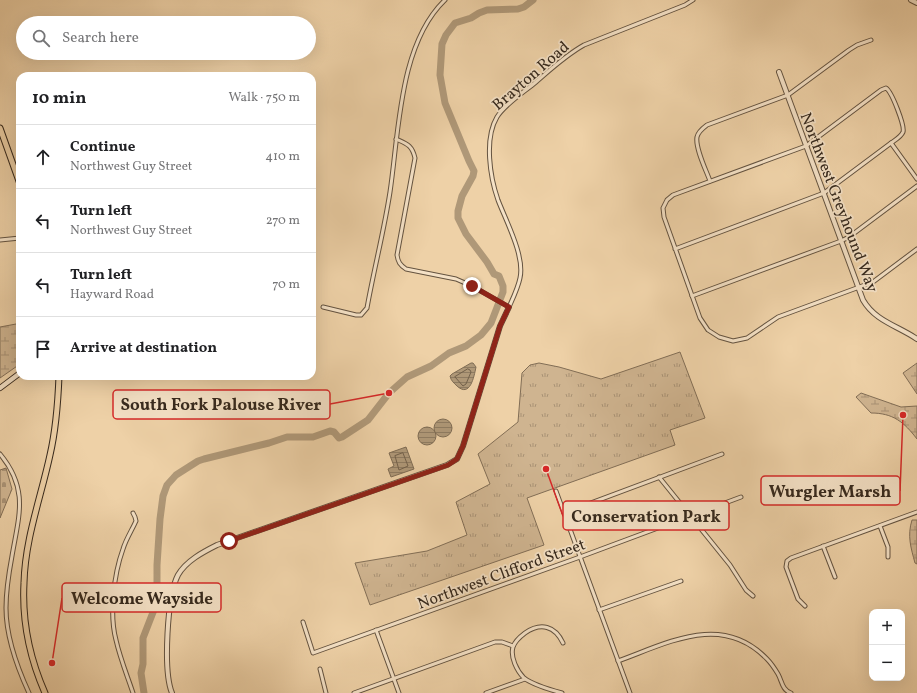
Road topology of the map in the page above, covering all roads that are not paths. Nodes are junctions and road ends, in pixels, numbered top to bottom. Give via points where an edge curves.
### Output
1 (445, 0) edge
2 (693, 0) edge
3 (911, 0) edge
4 (917, 3) edge
5 (871, 40) dead end
6 (779, 72) dead end
7 (788, 95) junction
8 (0, 128) edge
9 (396, 139) junction
10 (891, 143) junction
11 (806, 146) junction
12 (16, 173) edge
13 (917, 179) edge
14 (710, 181) junction
15 (917, 186) edge
16 (824, 193) junction
17 (16, 238) edge
18 (0, 240) edge
19 (841, 241) junction
20 (675, 249) junction
21 (917, 250) edge
22 (858, 288) junction
23 (692, 296) junction
24 (323, 307) dead end
25 (509, 307) junction
26 (917, 339) edge
27 (16, 376) edge
28 (60, 380) edge
29 (0, 388) edge
30 (0, 454) edge
31 (722, 454) dead end
32 (659, 477) junction
33 (556, 490) dead end
34 (741, 497) dead end
35 (917, 512) edge
36 (133, 513) dead end
37 (564, 513) junction
38 (690, 515) junction
39 (880, 526) junction
40 (823, 546) junction
41 (580, 557) junction
42 (888, 558) dead end
43 (835, 577) dead end
44 (681, 581) dead end
45 (753, 596) dead end
46 (805, 606) dead end
47 (599, 610) junction
48 (303, 622) dead end
49 (376, 630) junction
50 (563, 643) dead end
51 (513, 646) junction
52 (618, 661) junction
53 (320, 669) dead end
54 (394, 679) junction
55 (525, 679) junction
56 (29, 693) edge
57 (45, 693) edge
58 (133, 693) edge
59 (172, 693) edge
60 (326, 693) edge
61 (354, 693) edge
62 (399, 693) edge
63 (486, 693) edge
64 (562, 693) edge
65 (630, 693) edge
66 (791, 693) edge

1 - 9 street via 430,19 413,52
2 - 25 street, Brayton Road via 578,48 508,105 497,117 490,145 492,180 520,258 520,277
3 - 4 street
5 - 7 street via 849,50
6 - 7 street, Northwest Greyhound Way
7 - 11 street, Northwest Greyhound Way
7 - 14 street via 707,125 701,130 697,138 698,147
8 - 12 main road
9 - 24 street via 390,192 367,308 361,315 356,316
9 - 25 street via 409,145 414,151 415,158 397,256 401,266 456,279
10 - 11 street via 901,135 903,128 891,94 886,88
10 - 13 street
10 - 16 street
11 - 14 street
11 - 16 street, Northwest Greyhound Way
14 - 20 street via 673,195 667,200 663,208 664,217
15 - 19 street
16 - 19 street, Northwest Greyhound Way
16 - 20 street
17 - 18 street
19 - 22 street, Northwest Greyhound Way
19 - 23 street
20 - 23 street
21 - 22 street via 873,282
22 - 23 street via 778,317 747,338 733,341 708,330 700,318
22 - 26 street, Northwest Greyhound Way via 871,311 885,322
25 - 59 street via 500,326 466,440 457,459 448,465 217,545 183,568 174,585 168,622 167,664
27 - 29 main road
28 - 57 main road via 50,453 31,532 24,583 24,606 30,648
30 - 56 street via 14,474 20,506 6,607 11,643
31 - 32 street
32 - 37 street
32 - 38 street
33 - 37 street
34 - 38 street, Northwest Clifford Street
35 - 39 street
36 - 58 street via 136,521 122,549 115,586 114,612 116,639
37 - 41 street
38 - 41 street, Northwest Clifford Street
38 - 45 street
39 - 40 street
39 - 42 street via 888,547
40 - 43 street
40 - 46 street via 787,561 786,567 798,599
41 - 47 street
41 - 49 street, Northwest Clifford Street
44 - 47 street
47 - 52 street
48 - 49 street, Northwest Clifford Street via 313,653
49 - 54 street
50 - 51 street via 559,635 550,628 540,626 521,636
51 - 54 street via 495,642
51 - 55 street via 515,664
52 - 65 street
52 - 66 street via 685,637 703,633 720,634 737,638 754,647 768,660 783,687
53 - 60 street
54 - 61 street
54 - 62 street
55 - 63 street
55 - 64 street

